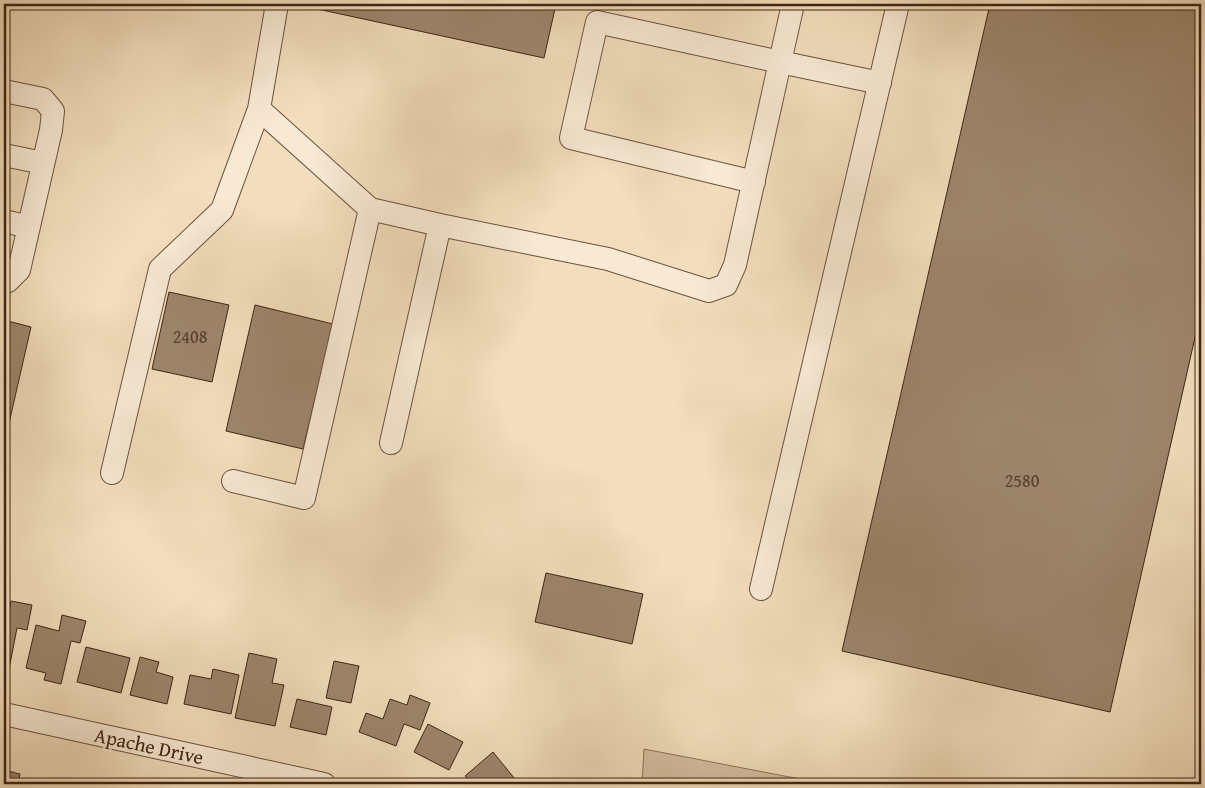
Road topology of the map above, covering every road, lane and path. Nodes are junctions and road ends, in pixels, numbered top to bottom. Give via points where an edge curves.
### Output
1 (277, 4) edge
2 (793, 4) edge
3 (898, 4) edge
4 (780, 62) junction
5 (880, 82) junction
6 (4, 91) edge
7 (259, 109) junction
8 (4, 155) edge
9 (43, 163) junction
10 (754, 182) junction
11 (370, 209) junction
12 (4, 221) edge
13 (440, 225) junction
14 (29, 227) junction
15 (4, 282) edge
16 (391, 443) dead end
17 (112, 473) dead end
18 (233, 481) dead end
19 (760, 589) dead end
20 (4, 714) edge
21 (324, 784) edge

1 - 7 street
2 - 4 street
3 - 5 street
4 - 5 street
4 - 10 street
4 - 10 street via 597,22 571,138
5 - 19 street
6 - 9 street via 43,99 53,110
7 - 11 street
7 - 17 street via 222,210 160,269
8 - 9 street
9 - 14 street
10 - 13 street via 735,265 726,285 709,291 608,258
11 - 13 street
11 - 18 street via 304,498
12 - 14 street
13 - 16 street
14 - 15 street via 19,270
20 - 21 street, Apache Drive

